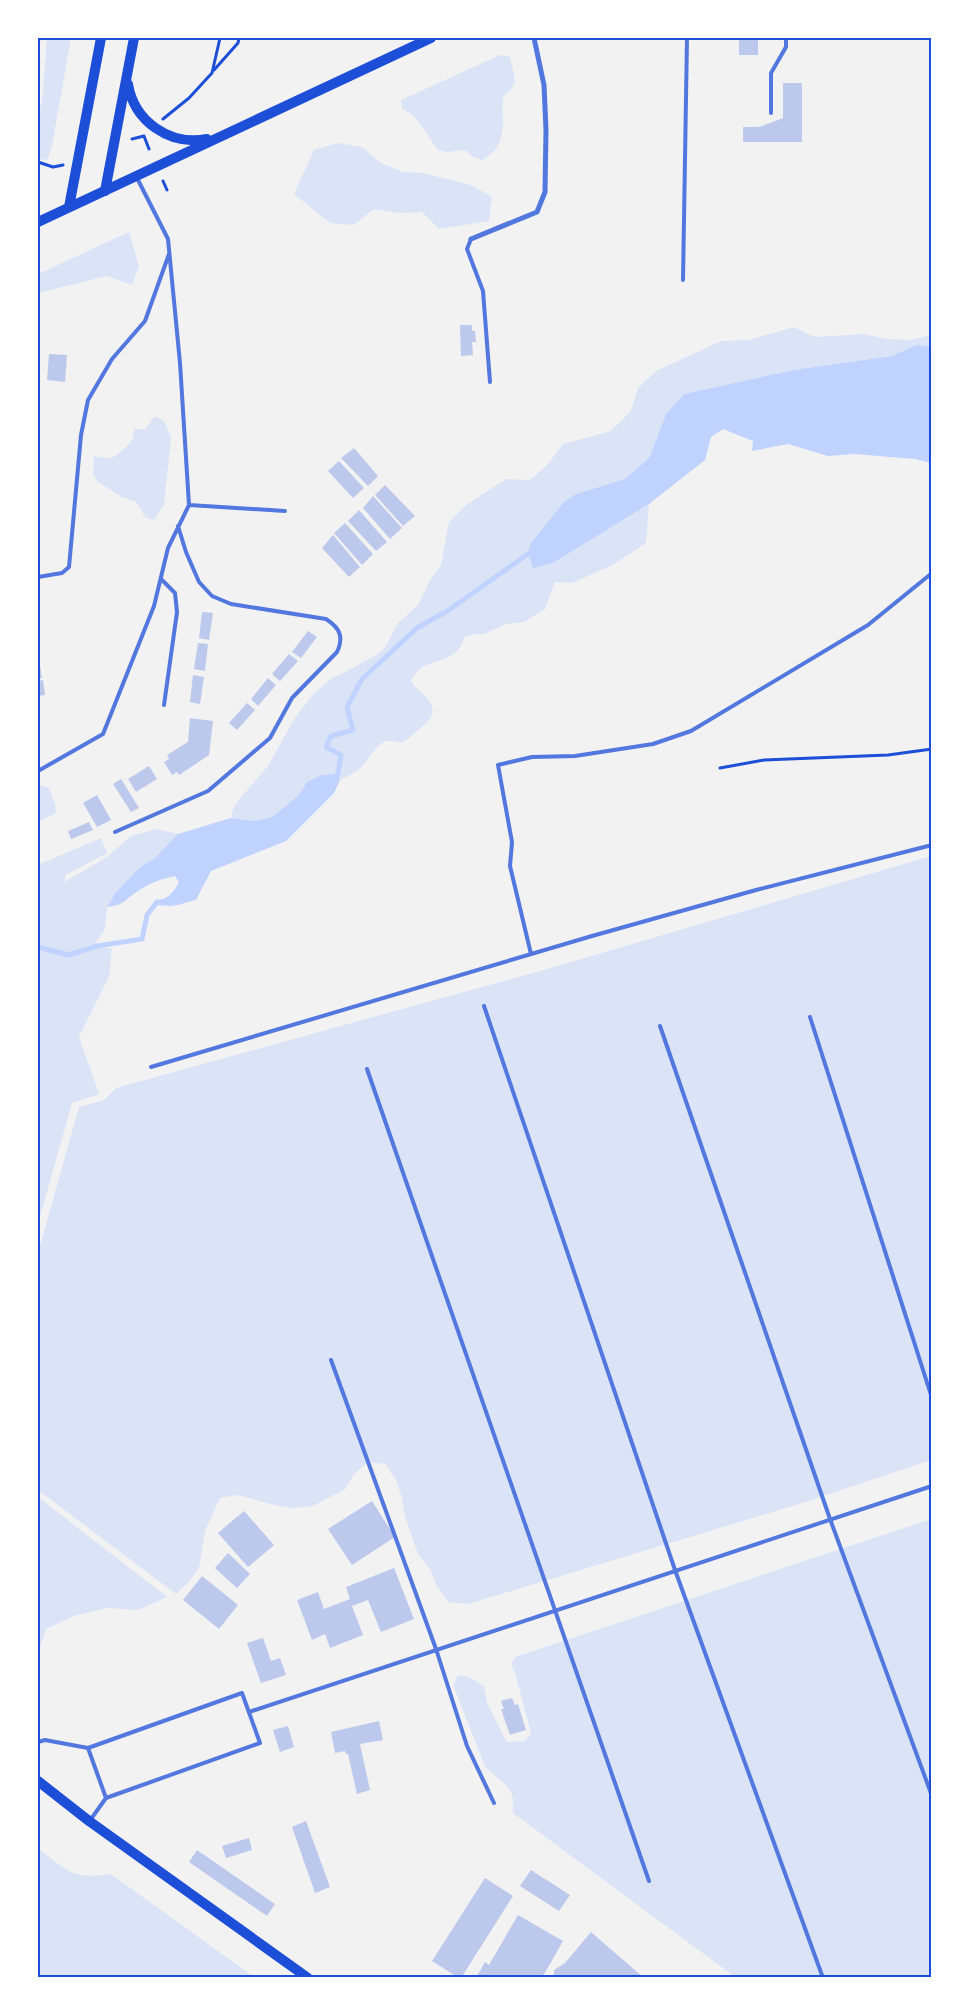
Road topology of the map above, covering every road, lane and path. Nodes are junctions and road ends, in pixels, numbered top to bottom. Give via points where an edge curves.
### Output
1 (101, 38) edge
2 (134, 38) edge
3 (220, 38) edge
4 (239, 38) edge
5 (432, 38) edge
6 (534, 38) edge
7 (687, 38) edge
8 (786, 38) edge
9 (128, 71) junction
10 (212, 73) junction
11 (771, 113) dead end
12 (161, 120) dead end
13 (218, 137) junction
14 (132, 139) dead end
15 (149, 149) dead end
16 (38, 162) edge
17 (63, 165) dead end
18 (136, 176) junction
19 (163, 181) dead end
20 (105, 190) junction
21 (167, 190) dead end
22 (69, 207) junction
23 (38, 222) edge
24 (472, 239) joint
25 (170, 252) junction
26 (683, 280) dead end
27 (490, 382) dead end
28 (189, 505) junction
29 (285, 511) dead end
30 (178, 526) junction
31 (932, 573) edge
32 (38, 577) edge
33 (161, 580) junction
34 (164, 705) dead end
35 (932, 749) edge
36 (720, 768) dead end
37 (38, 771) edge
38 (116, 832) dead end
39 (932, 845) edge
40 (531, 954) junction
41 (484, 1006) dead end
42 (810, 1017) dead end
43 (660, 1026) dead end
44 (151, 1067) dead end
45 (367, 1069) dead end
46 (331, 1360) dead end
47 (932, 1398) edge
48 (932, 1486) edge
49 (830, 1519) junction
50 (674, 1570) junction
51 (555, 1610) junction
52 (436, 1650) junction
53 (249, 1712) junction
54 (38, 1742) edge
55 (88, 1748) junction
56 (38, 1781) edge
57 (932, 1796) edge
58 (106, 1798) junction
59 (494, 1802) dead end
60 (89, 1821) junction
61 (649, 1881) dead end
62 (308, 1978) edge
63 (823, 1978) edge

1 - 22 main road
2 - 9 main road
3 - 10 path
4 - 10 path
5 - 13 main road
6 - 24 street via 544,85 545,192 537,212
7 - 26 lane
8 - 11 lane via 786,47 771,73
9 - 13 main road via 133,104 153,128 174,137 199,141
9 - 20 main road
10 - 12 path via 189,98
13 - 18 main road
14 - 15 path via 144,136
16 - 17 path
18 - 20 main road
18 - 25 lane via 168,239
19 - 21 path
20 - 22 main road
22 - 23 main road
24 - 27 lane via 467,249 483,291
25 - 28 lane
25 - 32 lane via 145,321 112,359 88,400 81,435 69,567 62,573
28 - 29 lane
28 - 30 lane
30 - 33 lane via 168,548
30 - 38 lane via 199,582 212,596 231,604 326,619 341,632 341,643 337,652 292,698 270,738 208,791
31 - 40 lane via 868,625 691,732 654,744 498,765 512,842 510,866
33 - 34 lane via 175,593 178,612
33 - 37 lane via 154,606 103,734
35 - 36 path via 888,755 764,760
39 - 40 lane via 756,890
40 - 44 lane
41 - 50 lane
42 - 47 lane
43 - 49 lane
45 - 51 lane
46 - 52 lane
48 - 49 lane
49 - 50 lane
49 - 57 lane
50 - 51 lane
50 - 63 lane
51 - 52 lane
51 - 61 lane
52 - 53 lane
52 - 59 lane via 467,1746
53 - 55 lane via 242,1693
53 - 58 lane via 260,1743
54 - 55 lane via 45,1740
55 - 58 lane
56 - 60 main road
58 - 60 lane
60 - 62 main road

